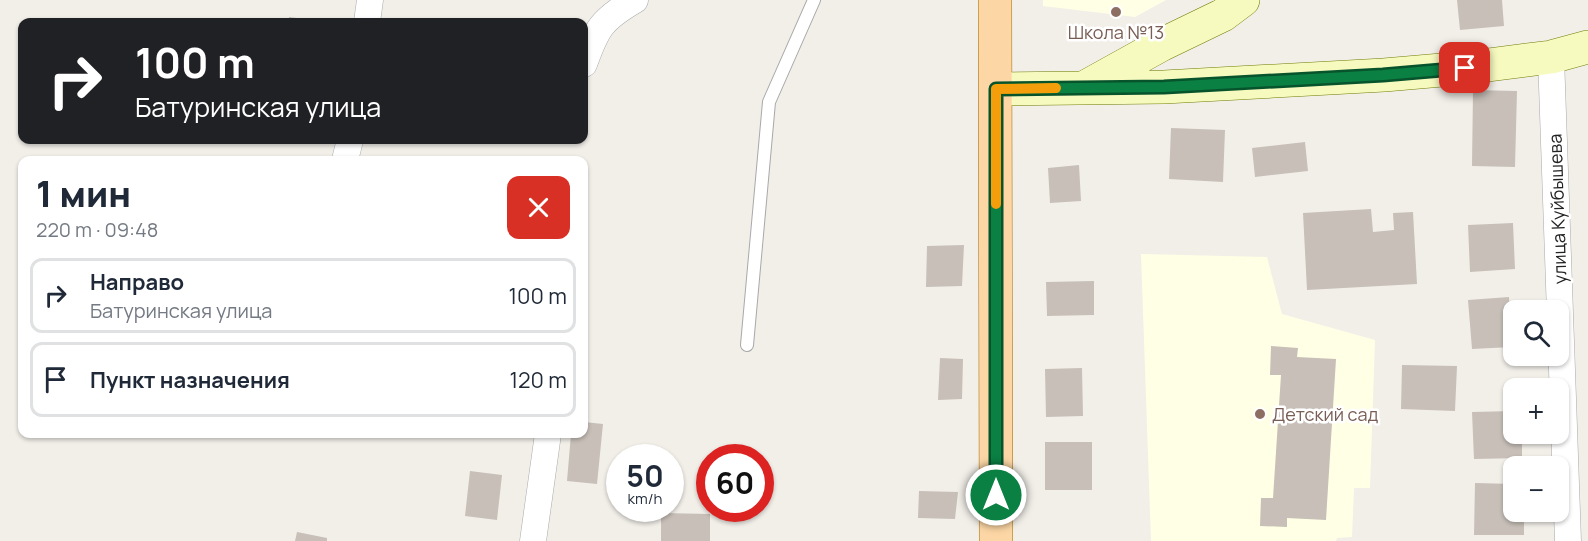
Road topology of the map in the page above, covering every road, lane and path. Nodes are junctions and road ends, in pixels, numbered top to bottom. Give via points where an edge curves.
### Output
1 (370, 0) edge
2 (635, 0) edge
3 (814, 0) edge
4 (995, 0) edge
5 (1243, 0) edge
6 (368, 18) edge
7 (1588, 47) edge
8 (588, 52) edge
9 (1551, 57) junction
10 (1083, 88) junction
11 (996, 89) junction
12 (747, 345) dead end
13 (547, 438) edge
14 (533, 541) edge
15 (996, 541) edge
16 (1568, 541) edge

1 - 6 street
2 - 8 street via 605,20
3 - 12 lane via 769,102
4 - 11 main road
5 - 10 main road via 1223,15
7 - 9 main road
9 - 10 main road via 1383,75
9 - 16 street, улица Куйбышева
10 - 11 main road
11 - 15 main road
13 - 14 street

